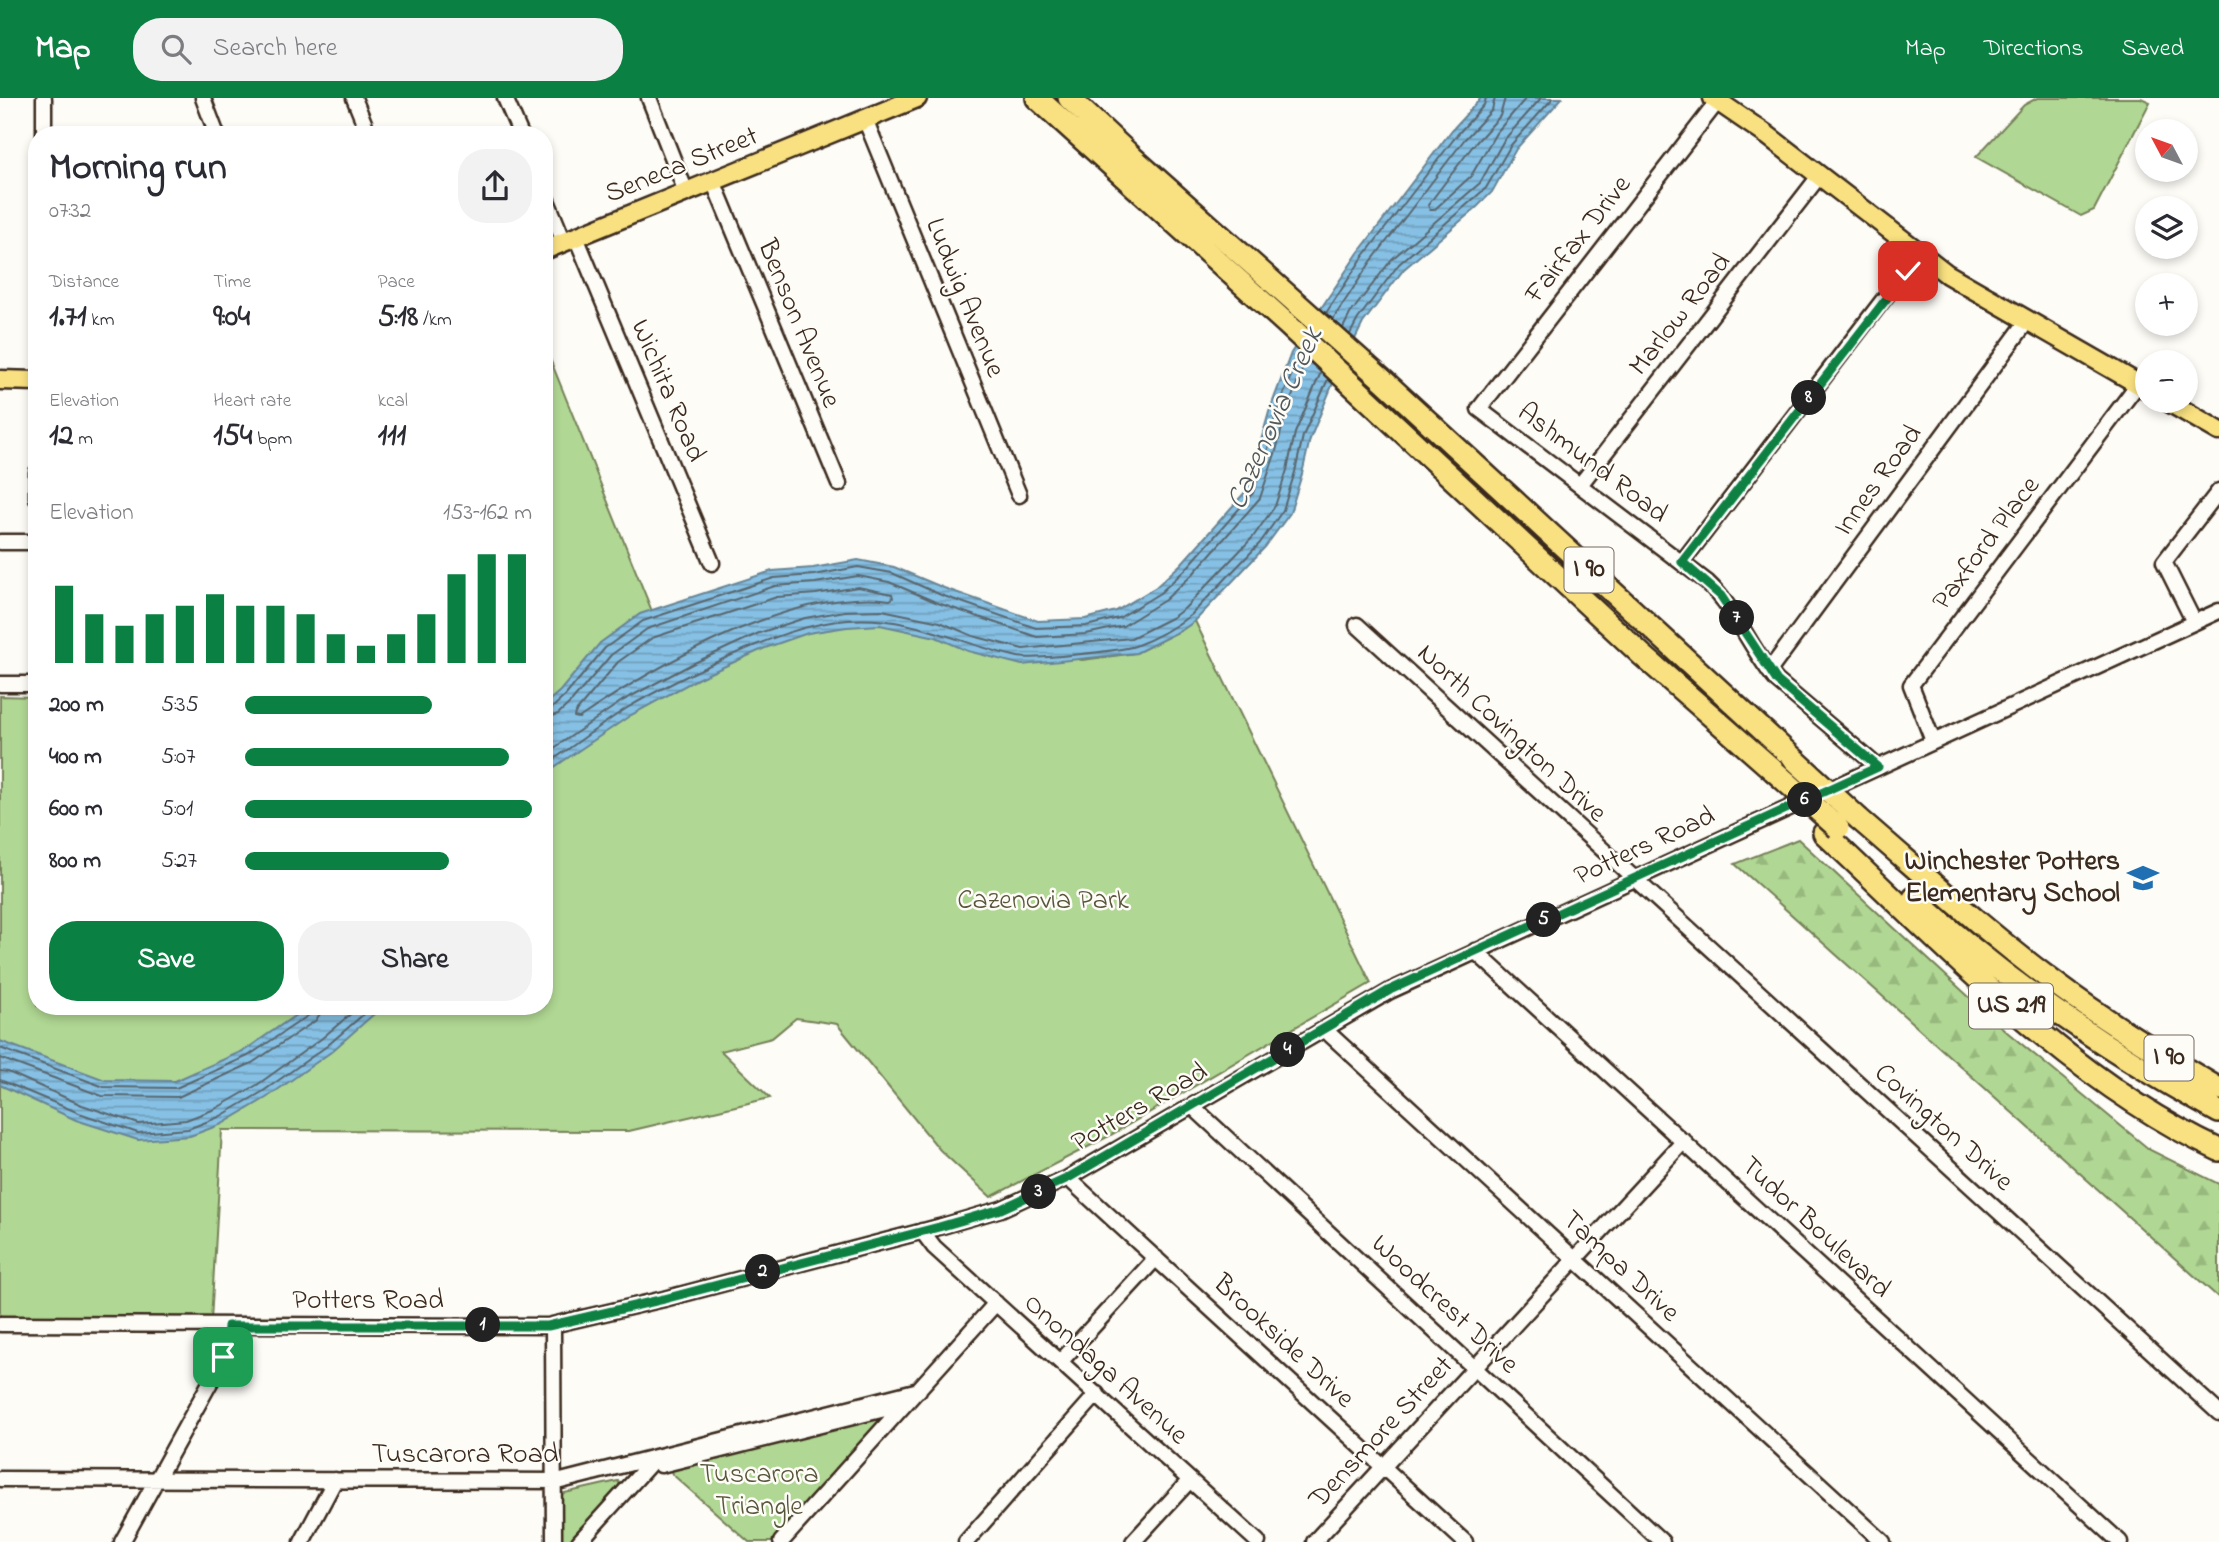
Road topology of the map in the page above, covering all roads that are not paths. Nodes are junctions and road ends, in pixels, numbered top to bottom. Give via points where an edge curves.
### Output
1 (44, 98) edge
2 (203, 98) edge
3 (354, 98) edge
4 (505, 98) edge
5 (649, 98) edge
6 (917, 98) edge
7 (1037, 98) edge
8 (1069, 98) edge
9 (1715, 99) edge
10 (865, 119) junction
11 (44, 126) edge
12 (214, 126) edge
13 (365, 126) edge
14 (517, 126) edge
15 (1820, 175) junction
16 (713, 181) junction
17 (686, 192) junction
18 (553, 208) edge
19 (570, 239) junction
20 (553, 246) edge
21 (1920, 252) junction
22 (1296, 318) junction
23 (2028, 320) junction
24 (0, 380) edge
25 (28, 381) edge
26 (2135, 383) edge
27 (2135, 396) edge
28 (1479, 408) joint
29 (2188, 413) edge
30 (2219, 431) edge
31 (839, 484) dead end
32 (1580, 485) junction
33 (2219, 491) edge
34 (1019, 495) dead end
35 (28, 541) edge
36 (0, 542) edge
37 (1682, 562) junction
38 (712, 564) dead end
39 (2219, 611) edge
40 (2194, 622) junction
41 (1357, 625) dead end
42 (1642, 655) joint
43 (1769, 671) junction
44 (0, 684) edge
45 (28, 684) edge
46 (1933, 741) junction
47 (1878, 767) junction
48 (1831, 831) junction
49 (1633, 879) junction
50 (1475, 951) junction
51 (2118, 1028) junction
52 (1324, 1029) junction
53 (2219, 1074) edge
54 (2219, 1089) edge
55 (1192, 1106) junction
56 (2219, 1112) edge
57 (1684, 1141) junction
58 (2219, 1150) edge
59 (1068, 1178) junction
60 (922, 1231) junction
61 (1156, 1258) junction
62 (1576, 1259) junction
63 (996, 1303) junction
64 (0, 1324) edge
65 (228, 1326) junction
66 (553, 1326) junction
67 (1061, 1362) junction
68 (1476, 1368) junction
69 (919, 1390) junction
70 (1097, 1394) junction
71 (908, 1403) junction
72 (2219, 1413) edge
73 (656, 1457) junction
74 (1383, 1467) junction
75 (645, 1469) junction
76 (0, 1479) edge
77 (1190, 1480) junction
78 (154, 1483) junction
79 (333, 1484) junction
80 (555, 1485) junction
81 (0, 1487) edge
82 (122, 1542) edge
83 (302, 1542) edge
84 (555, 1542) edge
85 (579, 1542) edge
86 (781, 1542) edge
87 (965, 1542) edge
88 (1133, 1542) edge
89 (1258, 1542) edge
90 (1314, 1542) edge
91 (1465, 1542) edge
92 (1662, 1542) edge
93 (1884, 1542) edge
94 (2120, 1542) edge

1 - 11 street
2 - 12 street
3 - 13 street
4 - 14 street
5 - 17 street
6 - 10 main road, Seneca Street
7 - 22 highway, I 90
8 - 22 highway, I 90
9 - 15 main road
9 - 28 street, Fairfax Drive
10 - 16 main road, Seneca Street
10 - 34 street, Ludwig Avenue
15 - 21 main road
15 - 32 street, Marlow Road
16 - 17 main road, Seneca Street
16 - 31 street, Benson Avenue
17 - 19 main road, Seneca Street
18 - 19 street, Wichita Road
19 - 20 main road, Seneca Street
19 - 38 street, Wichita Road
21 - 23 main road via 1947,274
21 - 37 street
22 - 42 highway, I 90 via 1379,410
22 - 51 highway, I 90, bridge via 1384,381 1859,819 1986,929
23 - 26 main road
23 - 43 street, Innes Road
24 - 25 main road
27 - 46 street, Paxford Place via 1911,685
28 - 32 street, Ashmund Road
29 - 30 main road
32 - 37 street, Ashmund Road
33 - 40 street via 2164,562
35 - 36 street
37 - 43 street, Ashmund Road via 1721,596
39 - 40 street, Potters Road
40 - 46 street, Potters Road
41 - 49 street, North Covington Drive
42 - 48 highway, US 219 via 1667,687
43 - 47 street, Ashmund Road
44 - 45 street
46 - 47 street, Potters Road
47 - 49 street, Potters Road
48 - 56 highway, I 90 via 2013,983 2099,1042
48 - 58 highway, US 219 via 2008,1004 2077,1063 2113,1090
49 - 50 street, Potters Road
49 - 72 street, Covington Drive
50 - 52 street, Potters Road via 1390,990
50 - 57 street, Tudor Boulevard
51 - 53 highway
51 - 54 highway, I 90
52 - 55 street, Potters Road
52 - 62 street, Tampa Drive
55 - 59 street, Potters Road
55 - 68 street, Woodcrest Drive
57 - 62 street, Densmore Street
57 - 94 street, Tudor Boulevard
59 - 60 street, Potters Road via 1001,1209
59 - 61 street, Brookside Drive
60 - 63 street, Onondaga Avenue
60 - 66 street, Potters Road
61 - 67 street
61 - 74 street, Brookside Drive
62 - 68 street, Densmore Street
62 - 93 street, Tampa Drive
63 - 67 street, Onondaga Avenue
63 - 69 street
64 - 65 street, Potters Road
65 - 66 street, Potters Road
65 - 78 street via 217,1370
66 - 80 street
67 - 70 street, Onondaga Avenue
68 - 74 street, Densmore Street
68 - 92 street, Woodcrest Drive
69 - 71 street
69 - 73 street, Tuscarora Road
70 - 77 street, Onondaga Avenue
70 - 87 street
71 - 75 street, Tuscarora Road
71 - 86 street
73 - 75 street
73 - 80 street, Tuscarora Road
74 - 90 street, Densmore Street
74 - 91 street, Brookside Drive
75 - 80 street, Tuscarora Road via 573,1487
75 - 85 street
76 - 78 street, Tuscarora Road
77 - 88 street
77 - 89 street, Onondaga Avenue
78 - 79 street, Tuscarora Road
78 - 81 street, Tuscarora Road
78 - 82 street
79 - 80 street, Tuscarora Road
79 - 83 street
80 - 84 street

